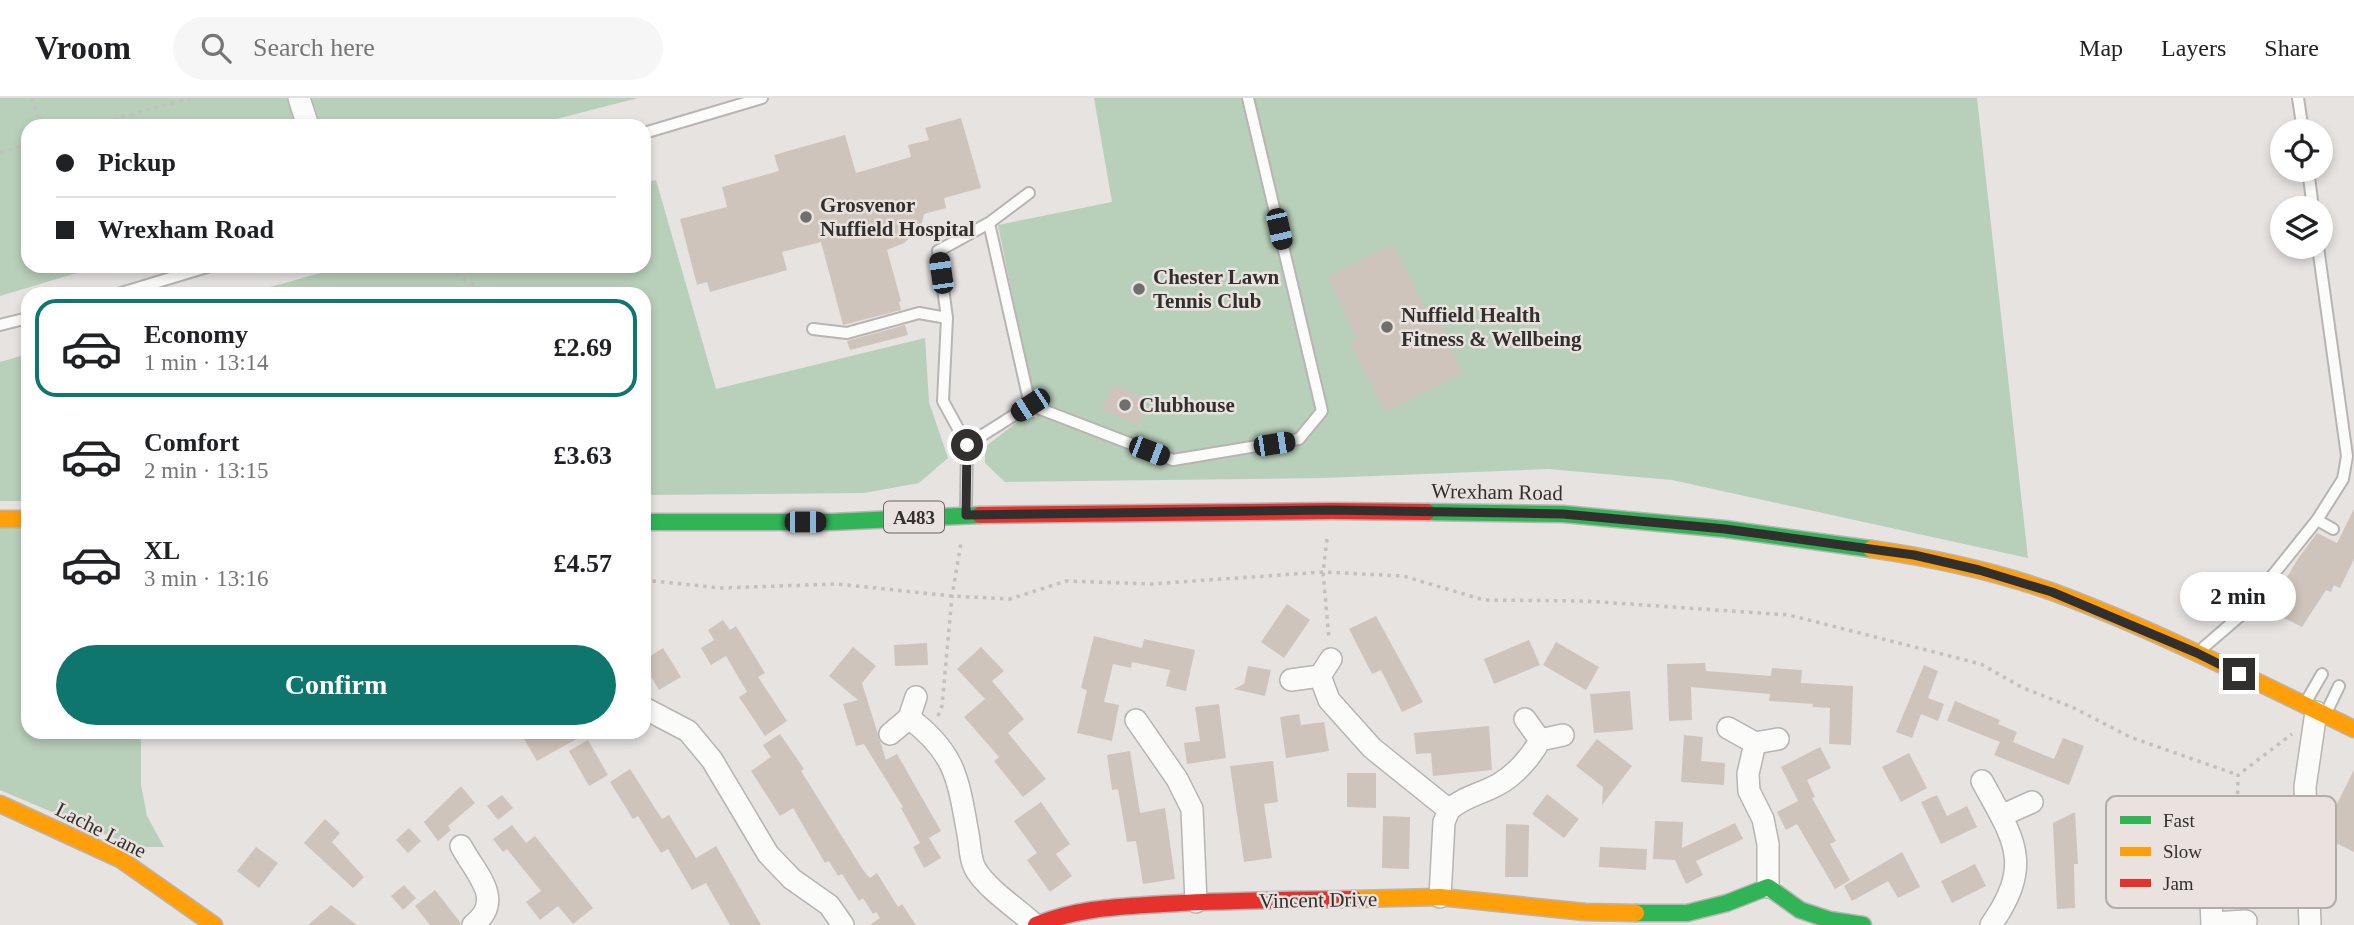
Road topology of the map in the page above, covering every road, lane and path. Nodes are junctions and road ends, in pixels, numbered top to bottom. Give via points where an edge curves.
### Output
1 (32, 98) edge
2 (191, 98) edge
3 (299, 98) edge
4 (762, 98) edge
5 (1248, 98) edge
6 (2298, 98) edge
7 (39, 119) edge
8 (114, 119) edge
9 (306, 119) edge
10 (2301, 119) edge
11 (651, 131) edge
12 (21, 146) edge
13 (0, 153) edge
14 (1028, 193) dead end
15 (989, 223) junction
16 (2320, 259) edge
17 (186, 273) edge
18 (453, 273) edge
19 (141, 287) edge
20 (477, 287) edge
21 (947, 318) junction
22 (21, 320) edge
23 (0, 326) edge
24 (813, 329) dead end
25 (1030, 405) junction
26 (967, 445) junction
27 (1331, 510) junction
28 (966, 515) junction
29 (0, 519) edge
30 (21, 519) edge
31 (2317, 520) junction
32 (651, 522) edge
33 (2333, 529) dead end
34 (1323, 572) junction
35 (651, 581) edge
36 (952, 596) junction
37 (2197, 653) junction
38 (1326, 667) junction
39 (2322, 674) dead end
40 (1291, 680) dead end
41 (2339, 686) dead end
42 (916, 697) dead end
43 (2315, 711) junction
44 (651, 712) edge
45 (909, 718) junction
46 (1525, 719) dead end
47 (1136, 720) dead end
48 (1728, 728) dead end
49 (2354, 729) edge
50 (929, 733) junction
51 (890, 734) dead end
52 (1563, 735) dead end
53 (1778, 739) dead end
54 (1540, 740) junction
55 (1755, 743) junction
56 (2238, 775) junction
57 (1982, 781) dead end
58 (2238, 796) edge
59 (2305, 796) edge
60 (2032, 802) dead end
61 (0, 804) edge
62 (1449, 810) junction
63 (2001, 817) junction
64 (461, 846) dead end
65 (1768, 887) junction
66 (1440, 897) junction
67 (1196, 902) junction
68 (2246, 921) dead end
69 (2212, 924) edge
70 (214, 925) edge
71 (473, 925) edge
72 (843, 925) edge
73 (1036, 925) edge
74 (1863, 925) edge
75 (1991, 925) edge

1 - 7 path
2 - 8 path
3 - 9 street
4 - 11 lane
5 - 25 lane via 1322,411 1299,439 1173,460
6 - 10 lane
12 - 13 path
14 - 15 lane
15 - 21 lane via 938,251
15 - 25 lane
16 - 31 lane via 2347,456 2343,479
17 - 19 lane
18 - 20 path
21 - 24 lane via 919,313 847,332
21 - 26 lane via 943,401
22 - 23 lane
25 - 26 lane
26 - 28 lane
27 - 28 main road, Wrexham Road / A483
27 - 34 path
27 - 37 main road, Wrexham Road / A483 via 1563,514 1725,529 1914,555 2052,592
28 - 32 main road, Wrexham Road / A483 via 832,522
28 - 36 path
29 - 30 main road
31 - 33 lane
31 - 37 lane via 2240,616
34 - 36 path via 1151,584 1066,581 1010,599
34 - 38 path
34 - 56 path via 1403,576 1484,600 1585,601 1789,615 1981,664 2130,737
35 - 36 path via 720,588 837,584
36 - 50 path via 942,706
37 - 43 main road, Wrexham Road / A483
38 - 40 street
38 - 62 street via 1329,700 1372,748
39 - 43 lane
41 - 43 lane
42 - 45 street
43 - 49 main road, Wrexham Road / A483
43 - 56 path
43 - 59 street
44 - 72 street via 688,731 712,760 768,854 792,880 829,905
45 - 50 street, Vincent Drive
45 - 51 street
46 - 54 street
47 - 67 street via 1192,808
48 - 55 street
50 - 73 street, Vincent Drive via 953,765 974,868
52 - 54 street
53 - 55 street
54 - 62 street via 1500,784
55 - 65 street via 1749,791 1763,819 1768,844
56 - 58 path
57 - 63 street
60 - 63 street
61 - 70 main road, Lache Lane via 120,859
62 - 66 street via 1444,822
63 - 75 street via 2014,844 2017,866 2012,891
64 - 71 street via 488,890 487,909
65 - 66 main road, Vincent Drive via 1687,913 1585,912
65 - 74 main road via 1800,910
66 - 67 main road, Vincent Drive
67 - 73 main road, Vincent Drive via 1096,908
68 - 69 street

